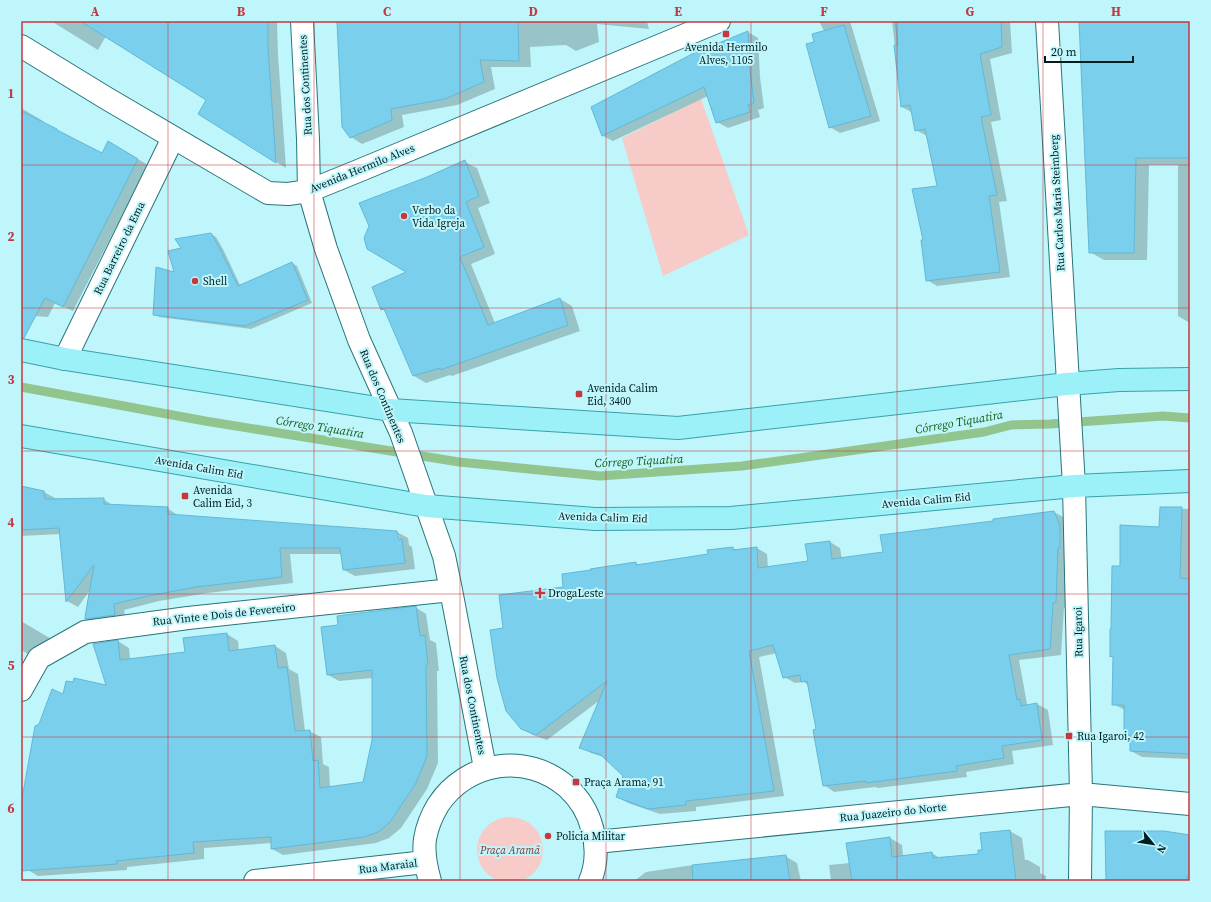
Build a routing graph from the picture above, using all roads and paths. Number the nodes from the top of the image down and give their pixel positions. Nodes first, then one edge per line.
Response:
1 (302, 21) edge
2 (719, 21) edge
3 (1047, 21) edge
4 (21, 46) edge
5 (173, 138) junction
6 (309, 191) junction
7 (21, 350) edge
8 (65, 359) junction
9 (1190, 379) edge
10 (1068, 393) junction
11 (390, 410) junction
12 (21, 436) edge
13 (1190, 481) edge
14 (1074, 486) junction
15 (426, 506) junction
16 (452, 590) junction
17 (21, 690) edge
18 (485, 768) junction
19 (1081, 794) junction
20 (1190, 804) edge
21 (596, 842) junction
22 (427, 871) edge
23 (256, 881) edge
24 (590, 881) edge
25 (1080, 881) edge

1 - 6 street, Rua dos Continentes
2 - 6 street, Avenida Hermilo Alves
3 - 10 street, Rua Carlos Maria Steimberg
4 - 5 street, Avenida Hermilo Alves
5 - 6 street, Avenida Hermilo Alves
5 - 8 street, Rua Barreiro da Ema
6 - 11 street, Rua dos Continentes
7 - 8 main road
8 - 11 main road
9 - 10 main road
10 - 11 main road
10 - 14 street, Rua Igaroi
11 - 15 street, Rua dos Continentes
12 - 15 main road, Avenida Calim Eid
13 - 14 main road, Avenida Calim Eid
14 - 15 main road, Avenida Calim Eid
14 - 19 street, Rua Igaroi
15 - 16 street, Rua dos Continentes
16 - 17 street, Rua Vinte e Dois de Fevereiro
16 - 18 street, Rua dos Continentes
18 - 21 street
18 - 22 street
19 - 20 street, Rua Juazeiro do Norte
19 - 21 street, Rua Juazeiro do Norte
19 - 25 street, Rua Igaroi
21 - 24 street
22 - 23 street, Rua Maraial

